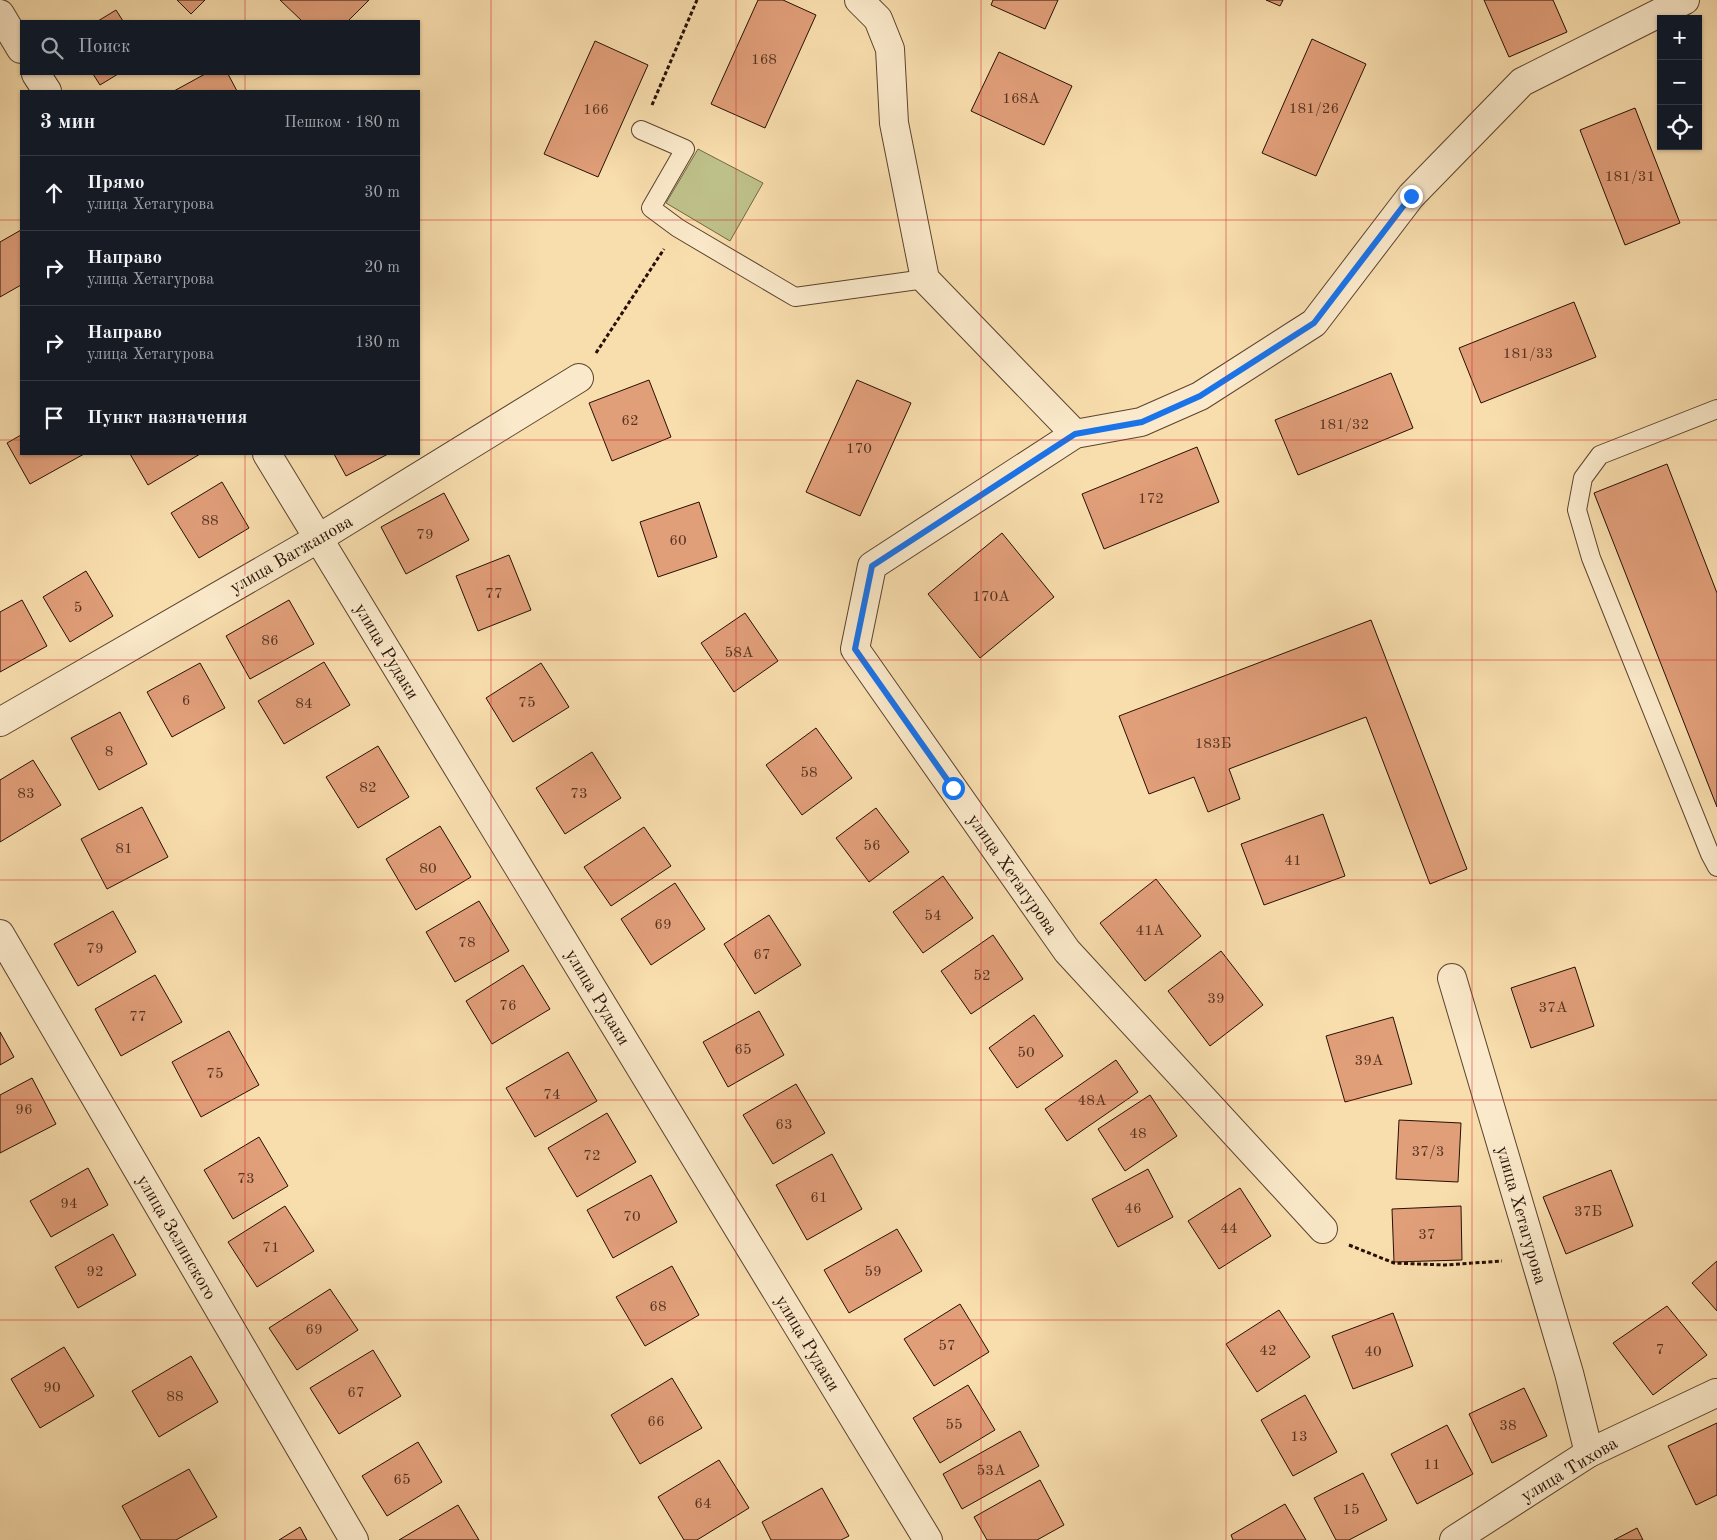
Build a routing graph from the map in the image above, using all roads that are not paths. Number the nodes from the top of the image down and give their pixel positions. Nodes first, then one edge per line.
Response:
1 (859, 0) edge
2 (1686, 0) edge
3 (0, 14) edge
4 (20, 47) edge
5 (37, 75) edge
6 (46, 90) edge
7 (641, 130) road end
8 (925, 279) junction
9 (579, 378) road end
10 (1717, 409) edge
11 (1075, 434) junction
12 (269, 455) edge
13 (319, 538) junction
14 (0, 722) edge
15 (1717, 866) edge
16 (0, 934) edge
17 (1452, 978) dead end
18 (1322, 1230) road end
19 (1716, 1393) edge
20 (1589, 1453) junction
21 (354, 1540) edge
22 (928, 1540) edge
23 (1454, 1540) edge

1 - 8 street
2 - 11 street, улица Хетагурова
3 - 4 street
5 - 6 street
7 - 8 lane
8 - 11 street
9 - 13 street, улица Вагжанова
10 - 15 lane
11 - 18 street, улица Хетагурова
12 - 13 street, улица Рудаки
13 - 14 street, улица Вагжанова
13 - 22 street, улица Рудаки
16 - 21 street, улица Зелинского
17 - 20 street, улица Хетагурова
19 - 20 street, улица Тихова
20 - 23 street, улица Тихова

